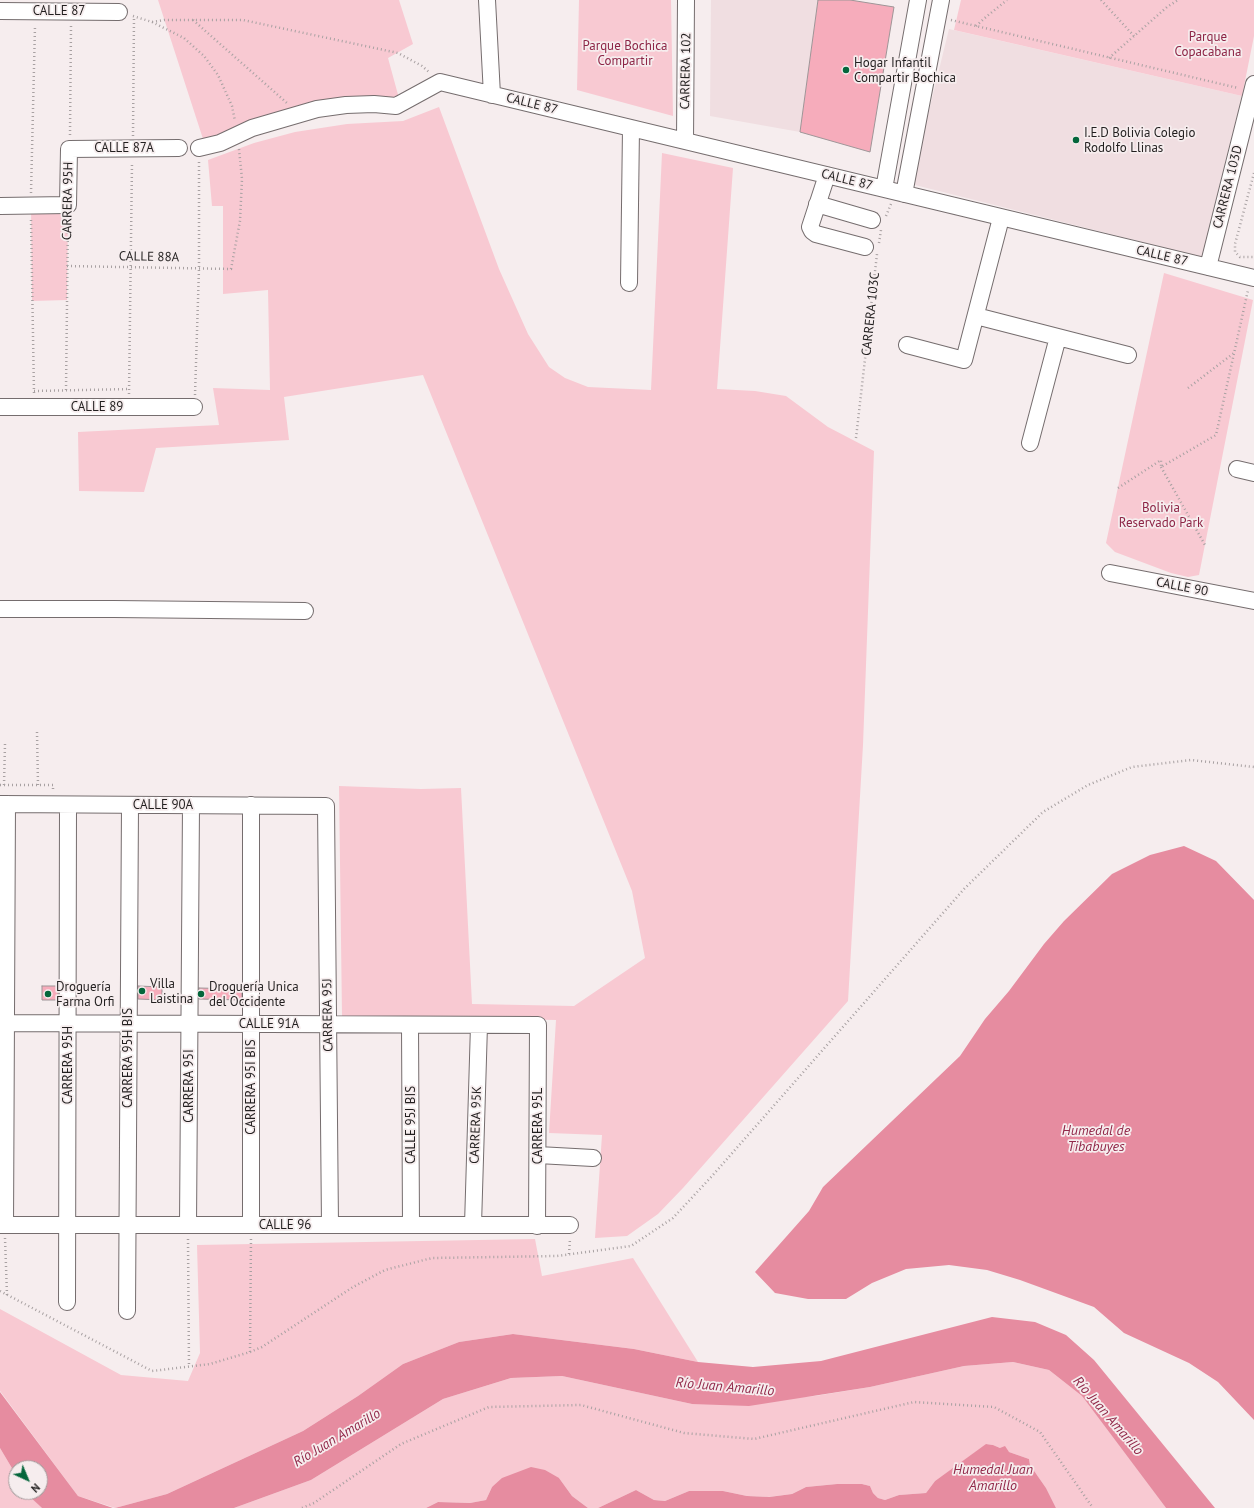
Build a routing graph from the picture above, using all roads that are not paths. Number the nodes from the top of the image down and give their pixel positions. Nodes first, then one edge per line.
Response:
1 (486, 0) edge
2 (686, 0) edge
3 (918, 0) edge
4 (941, 0) edge
5 (0, 11) edge
6 (126, 14) road end
7 (1253, 88) edge
8 (492, 95) junction
9 (631, 128) junction
10 (685, 141) junction
11 (179, 148) dead end
12 (199, 148) road end
13 (70, 149) joint
14 (827, 175) junction
15 (894, 192) junction
16 (817, 204) junction
17 (0, 206) edge
18 (1001, 218) junction
19 (879, 224) road end
20 (874, 248) road end
21 (1208, 267) junction
22 (1252, 278) edge
23 (629, 283) dead end
24 (976, 316) junction
25 (1058, 337) junction
26 (907, 345) dead end
27 (1128, 355) dead end
28 (0, 407) edge
29 (194, 407) road end
30 (1030, 443) dead end
31 (1237, 469) dead end
32 (1254, 473) edge
33 (1110, 574) dead end
34 (1254, 601) edge
35 (0, 609) edge
36 (305, 611) dead end
37 (4, 804) edge
38 (68, 805) junction
39 (130, 805) junction
40 (191, 805) junction
41 (251, 805) junction
42 (326, 806) joint
43 (3, 1023) edge
44 (68, 1023) junction
45 (128, 1024) junction
46 (190, 1024) junction
47 (251, 1024) junction
48 (328, 1024) junction
49 (410, 1025) junction
50 (479, 1025) junction
51 (538, 1025) joint
52 (538, 1155) junction
53 (593, 1158) dead end
54 (2, 1225) edge
55 (67, 1225) junction
56 (127, 1225) junction
57 (188, 1225) junction
58 (251, 1225) junction
59 (330, 1225) junction
60 (411, 1225) junction
61 (473, 1225) junction
62 (570, 1225) dead end
63 (537, 1226) junction
64 (67, 1302) dead end
65 (127, 1310) dead end

1 - 8 street
2 - 10 street, CARRERA 102
3 - 15 street
4 - 15 street
5 - 6 street, CALLE 87
7 - 21 street, CARRERA 103D
8 - 9 street, CALLE 87
8 - 12 street, CALLE 87
9 - 10 street, CALLE 87
9 - 23 street
10 - 14 street, CALLE 87
11 - 13 street, CALLE 87A
13 - 17 street, CARRERA 95H
14 - 15 street, CALLE 87
14 - 16 street
15 - 18 street, CALLE 87
16 - 19 street
16 - 20 street
18 - 21 street, CALLE 87
18 - 24 street
21 - 22 street, CALLE 87
24 - 25 street
24 - 26 street
25 - 27 street
25 - 30 street
28 - 29 street, CALLE 89
31 - 32 street
33 - 34 street, CALLE 90
35 - 36 street
37 - 38 street, CALLE 90A
37 - 43 street
38 - 39 street, CALLE 90A
38 - 44 street, CARRERA 95H
39 - 40 street, CALLE 90A
39 - 45 street, CARRERA 95H BIS
40 - 41 street, CALLE 90A
40 - 46 street, CARRERA 95I
41 - 42 street, CALLE 90A
41 - 47 street, CARRERA 95I BIS
42 - 48 street, CARRERA 95J
43 - 44 street, CALLE 91A
43 - 54 street
44 - 45 street, CALLE 91A
44 - 55 street, CARRERA 95H
45 - 46 street, CALLE 91A
45 - 56 street, CARRERA 95H BIS
46 - 47 street, CALLE 91A
46 - 57 street, CARRERA 95I
47 - 48 street, CALLE 91A
47 - 58 street, CARRERA 95I BIS
48 - 49 street, CALLE 91A
48 - 59 street, CARRERA 95J
49 - 50 street, CALLE 91A
49 - 60 street, CALLE 95J BIS
50 - 51 street, CALLE 91A
50 - 61 street, CARRERA 95K
51 - 52 street, CARRERA 95L
52 - 53 street
52 - 63 street, CARRERA 95L
54 - 55 street, CALLE 96
55 - 56 street, CALLE 96
55 - 64 street, CARRERA 95H
56 - 57 street, CALLE 96
56 - 65 street, CARRERA 95H BIS
57 - 58 street, CALLE 96
58 - 59 street, CALLE 96
59 - 60 street, CALLE 96
60 - 61 street, CALLE 96
61 - 63 street, CALLE 96
62 - 63 street, CALLE 96

